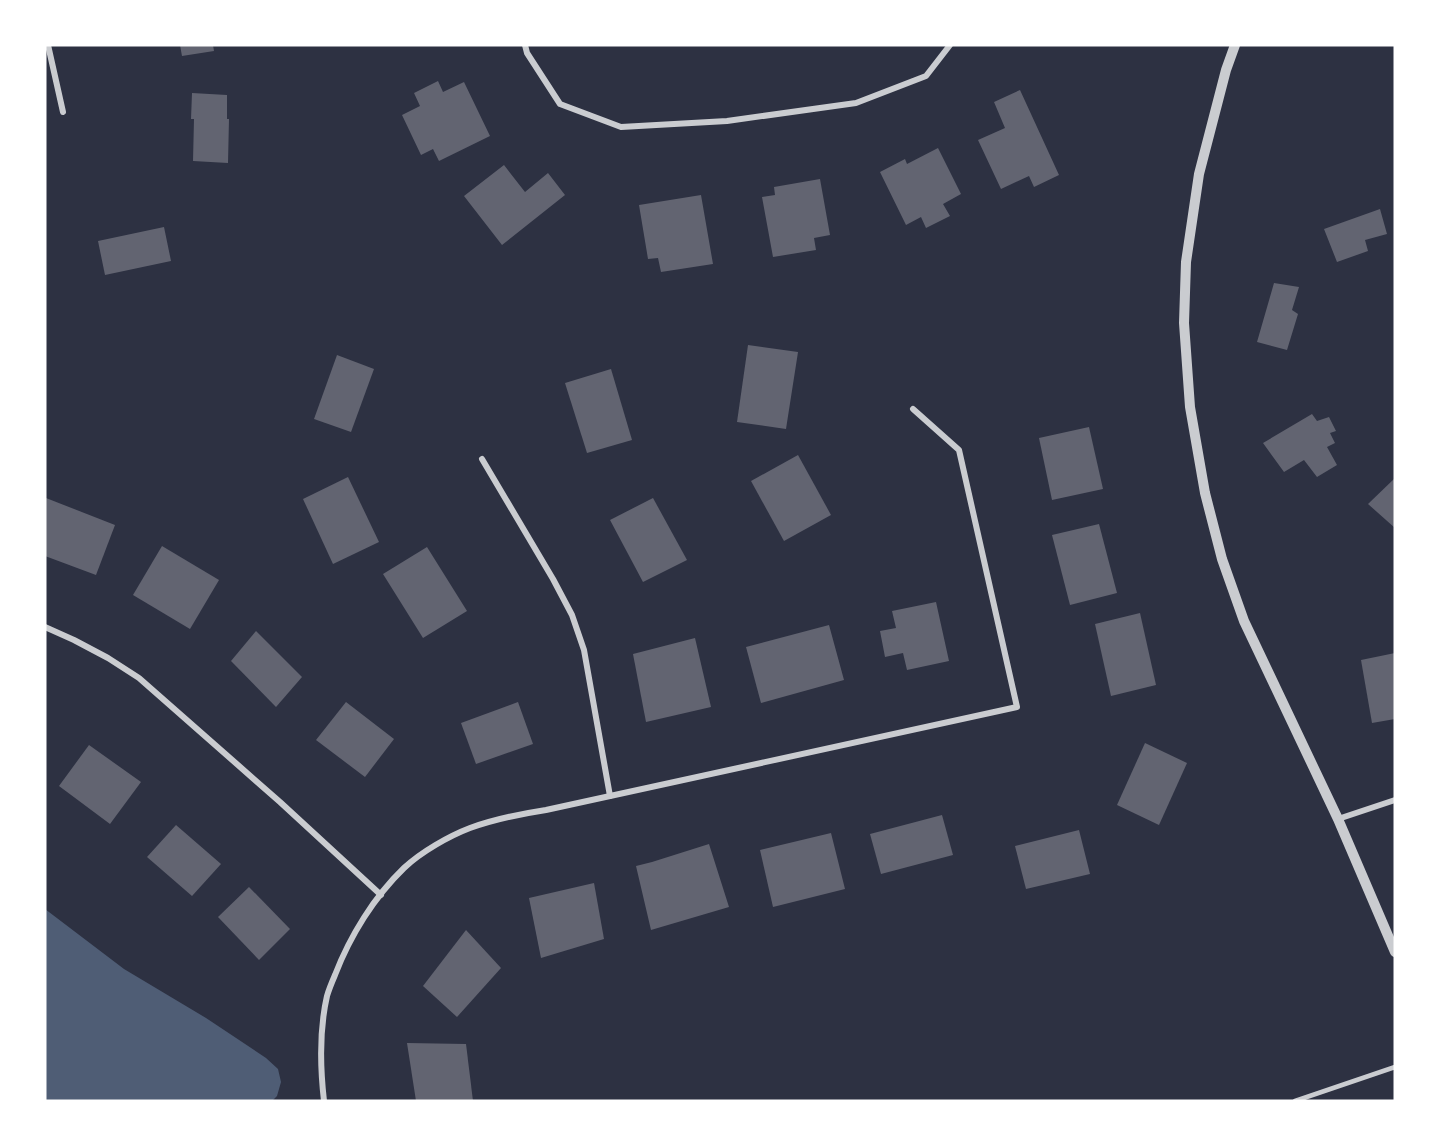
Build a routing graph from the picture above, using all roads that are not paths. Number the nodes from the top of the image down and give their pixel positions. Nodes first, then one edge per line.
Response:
1 (48, 45) edge
2 (525, 45) edge
3 (950, 45) edge
4 (1235, 45) edge
5 (63, 112) dead end
6 (913, 409) dead end
7 (482, 459) dead end
8 (45, 627) edge
9 (610, 796) junction
10 (1395, 800) edge
11 (1338, 819) junction
12 (381, 895) junction
13 (1395, 952) edge
14 (1395, 1067) edge
15 (324, 1101) edge
16 (1295, 1101) edge

1 - 5 street
2 - 3 street
4 - 11 street
6 - 9 street
7 - 9 street
8 - 12 street
9 - 12 street
10 - 11 street
11 - 13 street
12 - 15 street
14 - 16 lane

